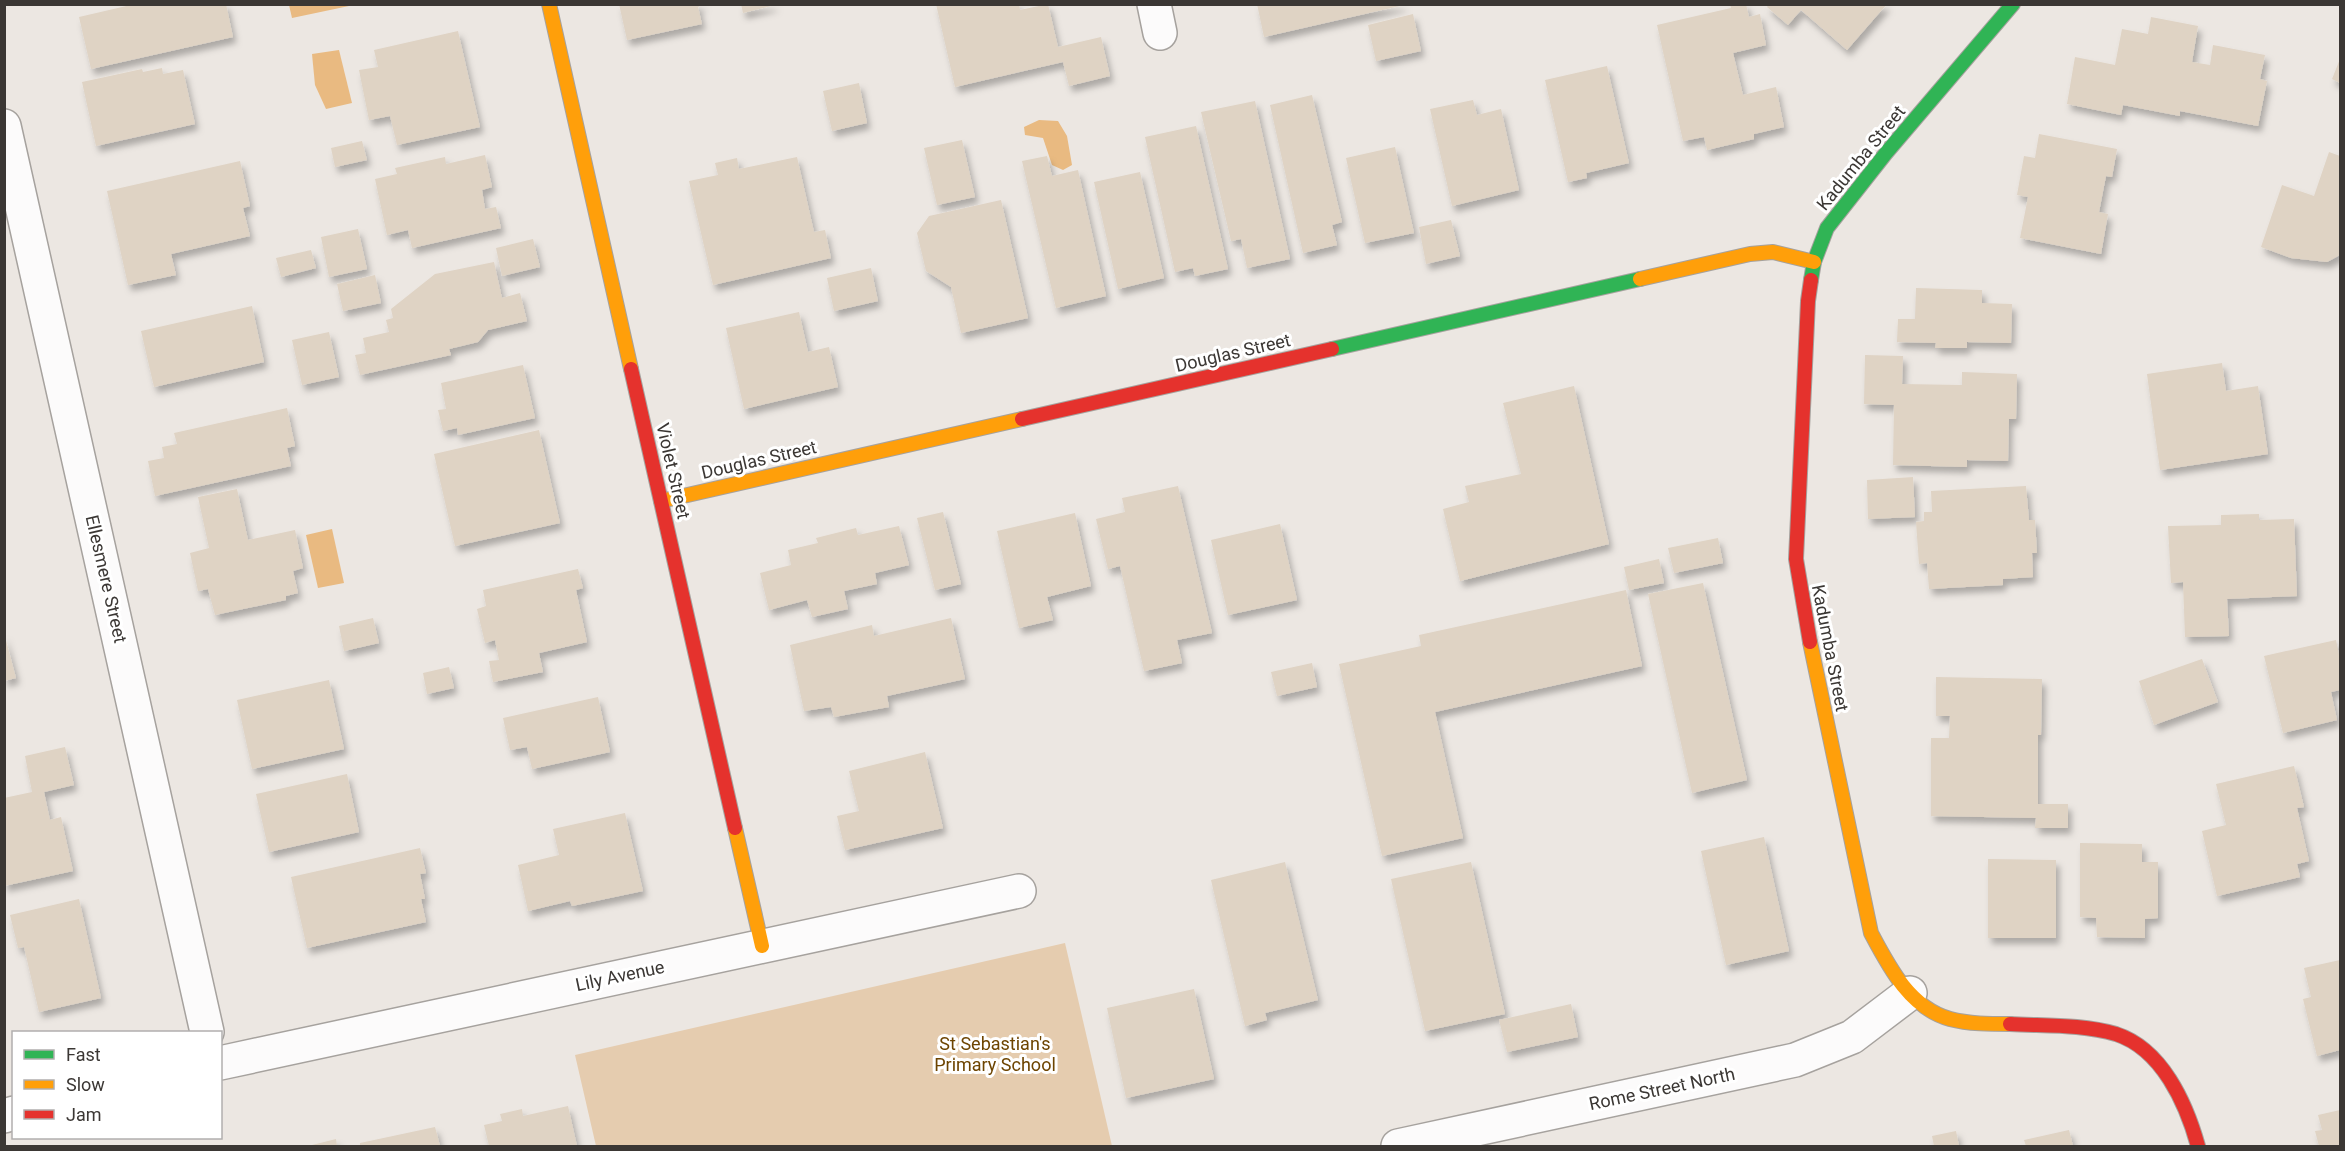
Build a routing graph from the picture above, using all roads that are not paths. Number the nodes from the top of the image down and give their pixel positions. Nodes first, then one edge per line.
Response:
1 (549, 4) edge
2 (2013, 4) edge
3 (4, 126) edge
4 (1814, 262) junction
5 (661, 501) junction
6 (1019, 891) dead end
7 (762, 946) junction
8 (1910, 993) junction
9 (207, 1031) edge
10 (222, 1063) edge
11 (1398, 1146) edge
12 (2198, 1146) edge

1 - 5 street, Violet Street
2 - 4 street, Kadumba Street
3 - 9 street, Ellesmere Street
4 - 5 street, Douglas Street
4 - 8 street, Kadumba Street
5 - 7 street, Violet Street
6 - 7 street, Lily Avenue
7 - 10 street, Lily Avenue
8 - 11 street, Rome Street North
8 - 12 street, Kadumba Street

